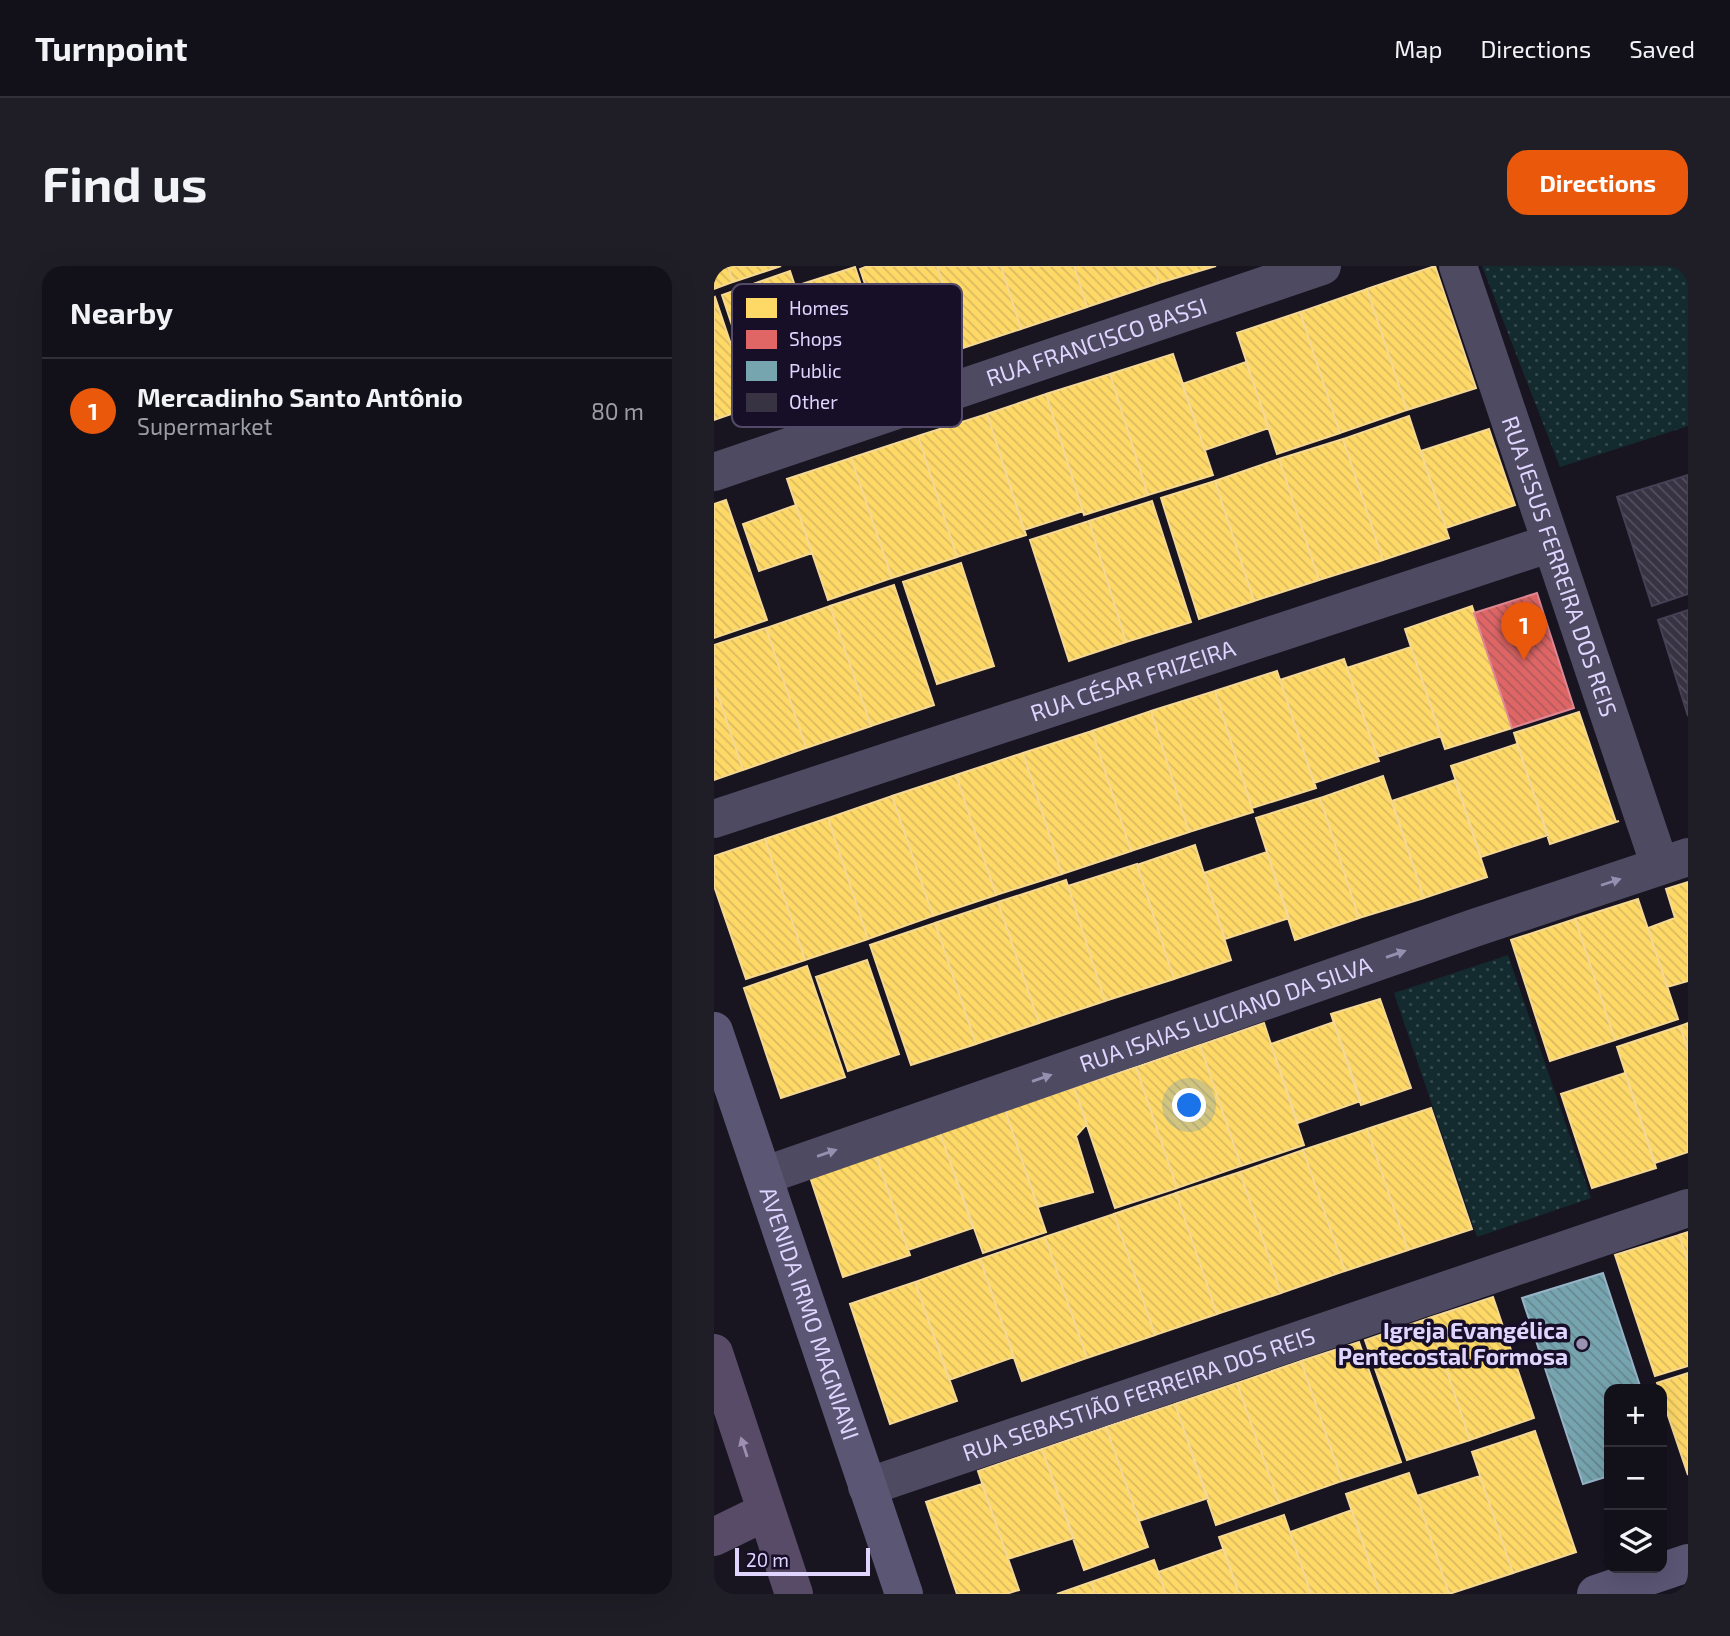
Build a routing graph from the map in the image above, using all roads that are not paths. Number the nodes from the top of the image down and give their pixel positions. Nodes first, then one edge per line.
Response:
1 (1322, 266) edge
2 (1458, 266) edge
3 (962, 388) edge
4 (847, 427) edge
5 (714, 472) edge
6 (1551, 543) junction
7 (714, 819) edge
8 (1674, 862) edge
9 (714, 1031) edge
10 (763, 1176) junction
11 (1688, 1208) edge
12 (714, 1353) edge
13 (867, 1487) junction
14 (765, 1512) junction
15 (714, 1537) edge
16 (1688, 1563) edge
17 (794, 1594) edge
18 (904, 1594) edge
19 (1596, 1594) edge

1 - 3 street, RUA FRANCISCO BASSI
2 - 6 street, RUA JESUS FERREIRA DOS REIS
4 - 5 street, RUA FRANCISCO BASSI
6 - 7 street, RUA CÉSAR FRIZEIRA
6 - 8 street, RUA JESUS FERREIRA DOS REIS
10 -> 8 street, RUA ISAIAS LUCIANO DA SILVA
9 - 10 street, AVENIDA IRMO MAGNIANI
10 - 13 street, AVENIDA IRMO MAGNIANI
11 - 13 street, RUA SEBASTIÃO FERREIRA DOS REIS
14 -> 12 main road
13 - 18 street, AVENIDA IRMO MAGNIANI
14 - 15 main road
14 - 17 main road
16 - 19 street

